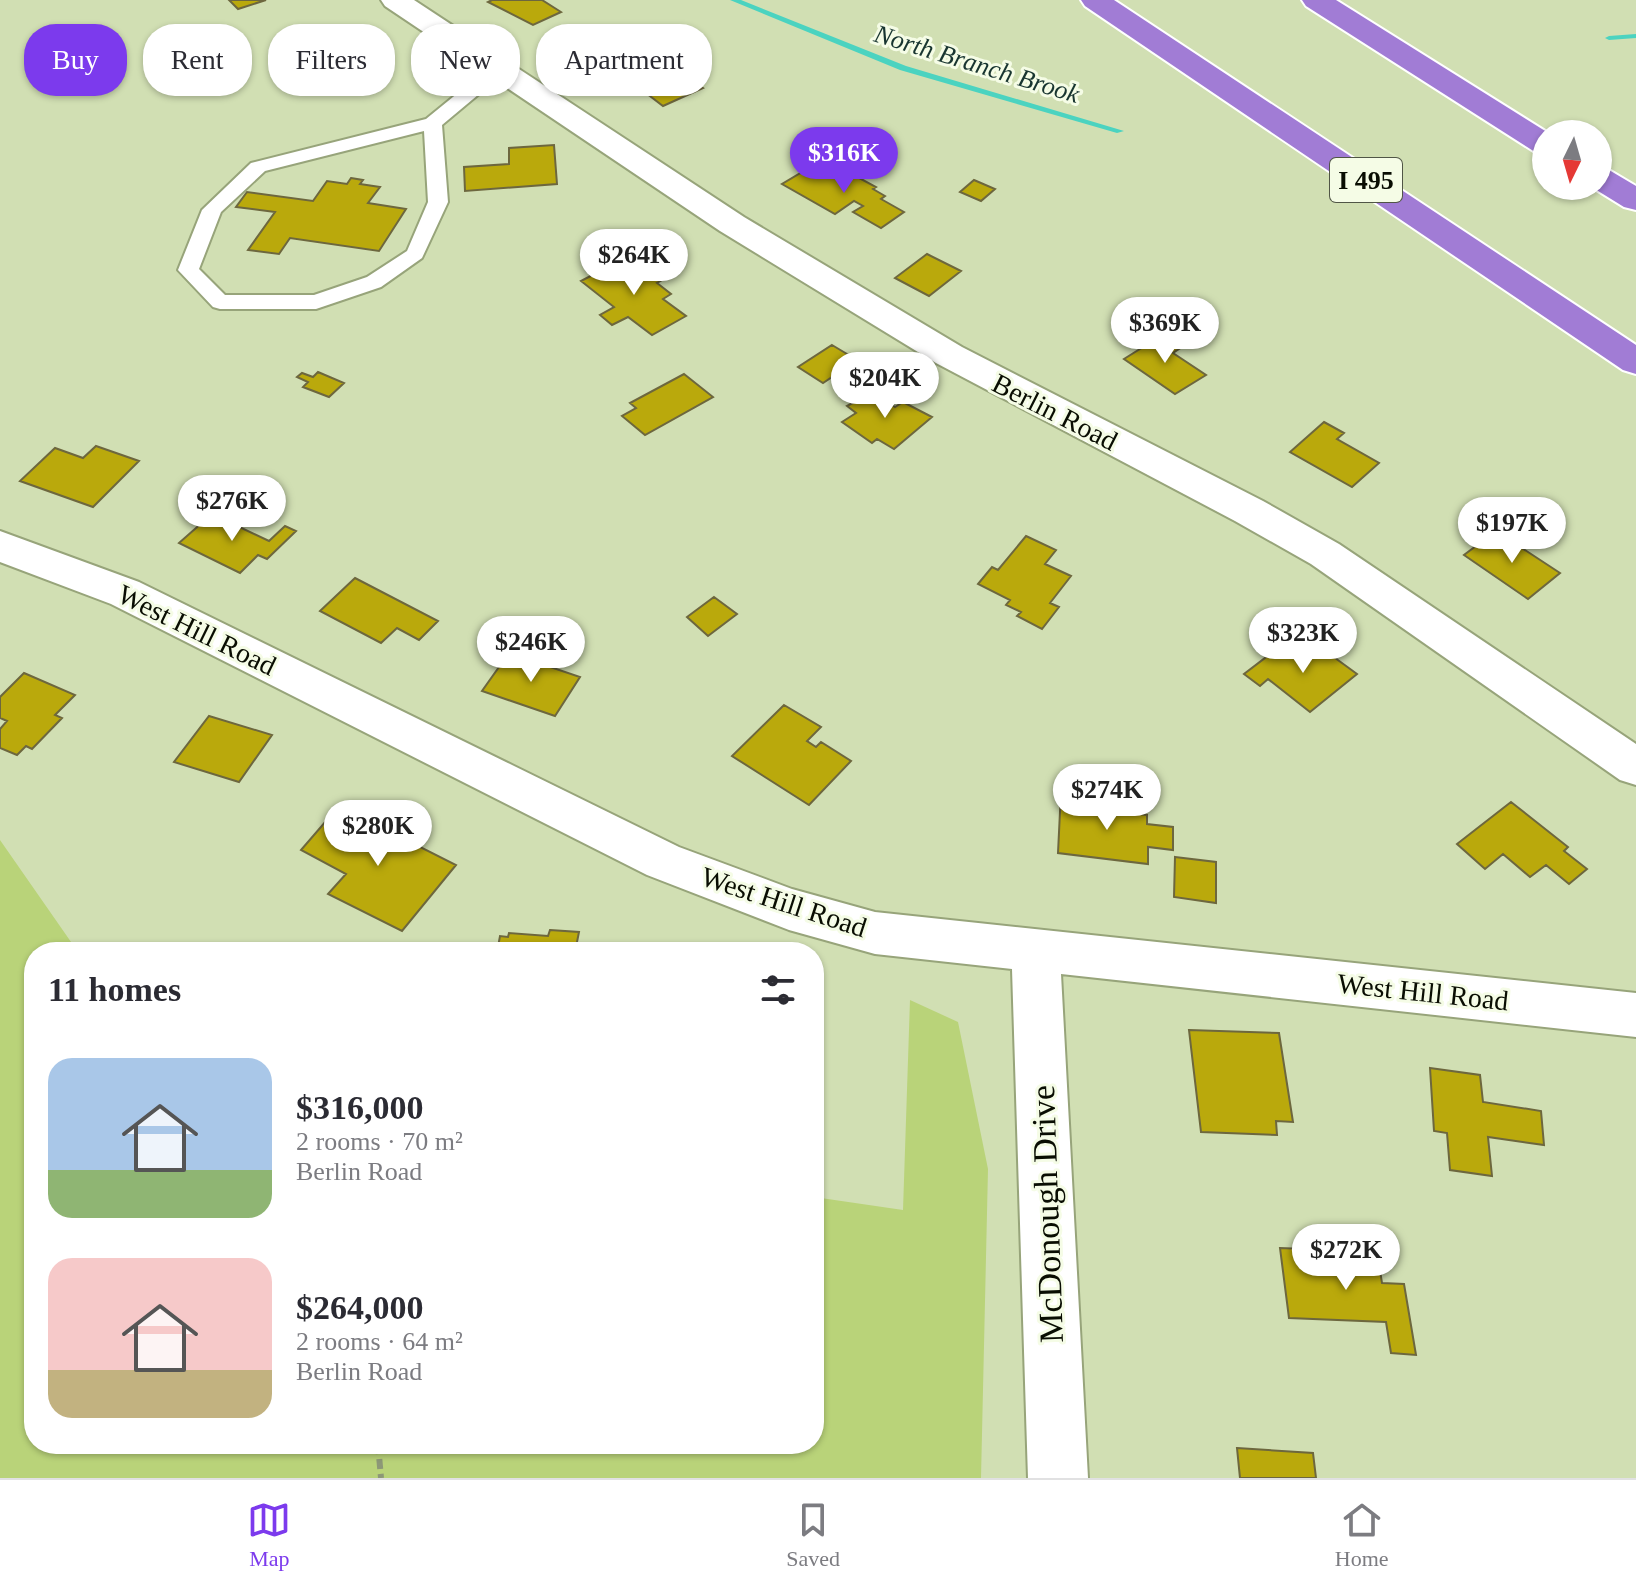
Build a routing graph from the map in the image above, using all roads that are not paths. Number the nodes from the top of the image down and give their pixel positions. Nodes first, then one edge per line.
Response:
1 (395, 0) edge
2 (1095, 0) edge
3 (1316, 0) edge
4 (430, 24) edge
5 (520, 85) edge
6 (466, 96) edge
7 (433, 123) junction
8 (1532, 136) edge
9 (1612, 185) edge
10 (1636, 200) edge
11 (1636, 362) edge
12 (0, 546) edge
13 (1636, 767) edge
14 (1036, 950) junction
15 (1636, 1015) edge
16 (1058, 1478) edge

1 - 4 street, Berlin Road
2 - 11 highway, I 495
3 - 8 highway
5 - 13 street, Berlin Road
6 - 7 lane
7 - 7 lane
9 - 10 highway
12 - 14 street, West Hill Road
14 - 15 street, West Hill Road
14 - 16 street, McDonough Drive

